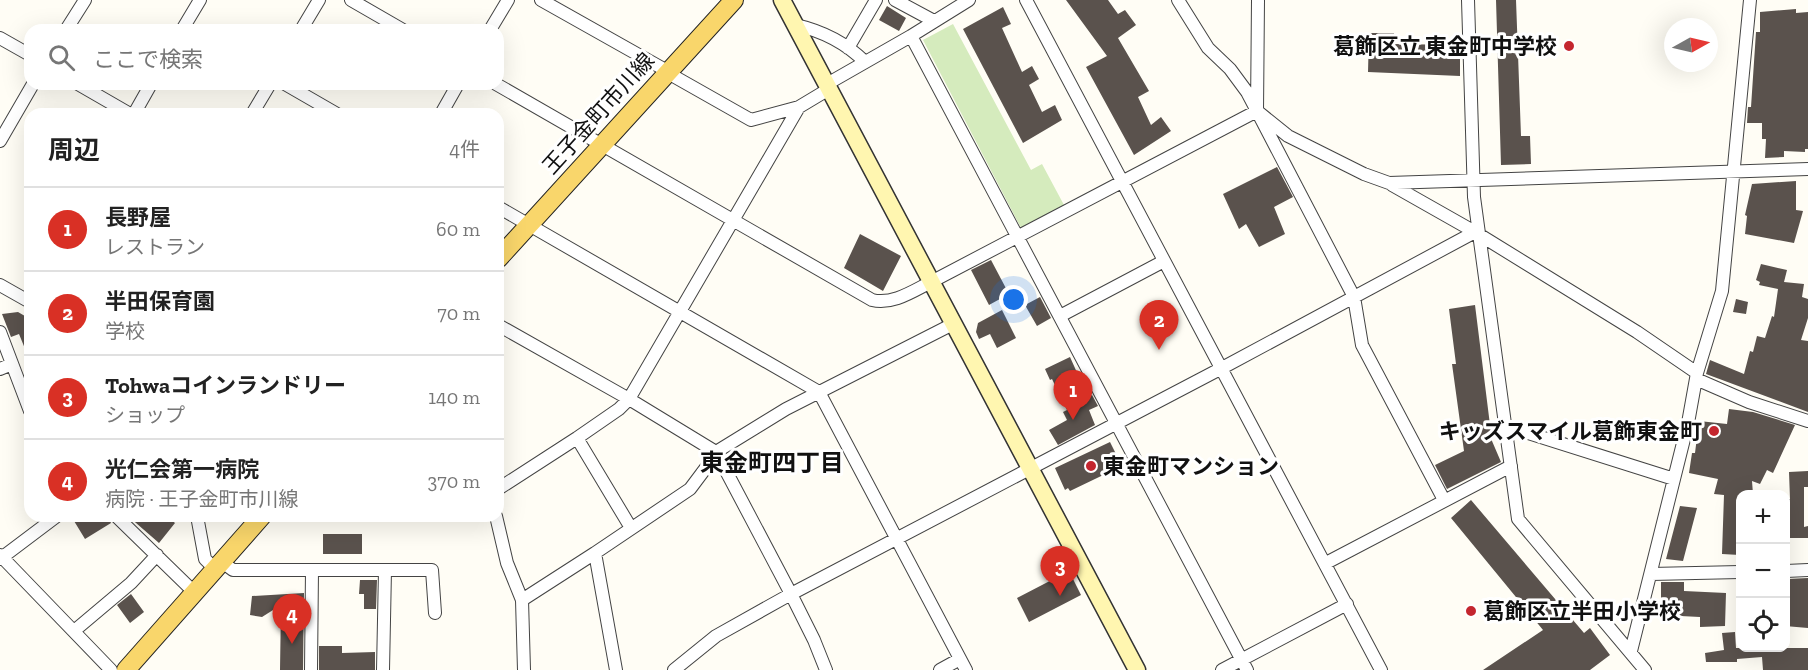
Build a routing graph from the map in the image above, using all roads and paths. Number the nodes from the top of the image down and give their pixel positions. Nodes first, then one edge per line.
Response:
1 (85, 0) edge
2 (200, 0) edge
3 (319, 0) edge
4 (351, 0) edge
5 (508, 0) edge
6 (541, 0) edge
7 (734, 0) edge
8 (783, 0) edge
9 (876, 0) edge
10 (895, 0) edge
11 (969, 0) edge
12 (1026, 0) edge
13 (1178, 0) edge
14 (1258, 0) edge
15 (1468, 0) edge
16 (1750, 0) edge
17 (933, 21) junction
18 (70, 24) edge
19 (186, 24) edge
20 (305, 24) edge
21 (392, 24) edge
22 (494, 24) edge
23 (796, 25) junction
24 (911, 36) junction
25 (0, 38) edge
26 (848, 48) junction
27 (24, 52) edge
28 (865, 62) junction
29 (668, 73) junction
30 (828, 87) junction
31 (504, 88) edge
32 (30, 90) edge
33 (89, 90) edge
34 (147, 90) edge
35 (266, 90) edge
36 (295, 90) edge
37 (455, 90) edge
38 (799, 107) junction
39 (121, 108) edge
40 (136, 108) edge
41 (256, 108) edge
42 (326, 108) edge
43 (444, 108) edge
44 (1257, 111) junction
45 (0, 141) edge
46 (603, 144) junction
47 (1808, 169) edge
48 (1732, 171) junction
49 (1123, 182) junction
50 (1472, 182) junction
51 (1389, 183) junction
52 (504, 210) edge
53 (733, 221) junction
54 (529, 225) junction
55 (1477, 233) junction
56 (1018, 237) junction
57 (504, 252) edge
58 (1164, 261) junction
59 (932, 282) junction
60 (0, 285) edge
61 (24, 297) edge
62 (1354, 297) junction
63 (680, 312) junction
64 (1060, 316) junction
65 (953, 324) junction
66 (504, 328) edge
67 (0, 332) edge
68 (6, 367) edge
69 (1222, 368) junction
70 (1697, 376) junction
71 (819, 392) junction
72 (629, 399) junction
73 (24, 400) edge
74 (1808, 421) edge
75 (1117, 423) junction
76 (1506, 426) junction
77 (577, 438) junction
78 (716, 453) junction
79 (1511, 466) junction
80 (1030, 468) junction
81 (1674, 479) junction
82 (504, 485) edge
83 (1444, 500) junction
84 (49, 522) edge
85 (122, 522) edge
86 (198, 522) edge
87 (257, 522) edge
88 (497, 522) edge
89 (631, 528) junction
90 (897, 538) junction
91 (595, 553) junction
92 (158, 555) junction
93 (1, 557) edge
94 (1326, 563) junction
95 (219, 566) junction
96 (312, 570) junction
97 (385, 570) junction
98 (1808, 570) edge
99 (1790, 571) edge
100 (1736, 572) edge
101 (1651, 573) junction
102 (195, 593) junction
103 (791, 594) junction
104 (522, 600) junction
105 (1347, 604) junction
106 (435, 613) dead end
107 (74, 631) junction
108 (1630, 651) junction
109 (963, 665) edge
110 (1244, 665) edge
111 (1637, 667) edge
112 (109, 668) edge
113 (126, 670) edge
114 (311, 670) edge
115 (383, 670) edge
116 (524, 670) edge
117 (616, 670) edge
118 (674, 670) edge
119 (826, 670) edge
120 (940, 670) edge
121 (1137, 670) edge
122 (1222, 670) edge
123 (1381, 670) edge

1 - 18 street
2 - 19 street
3 - 20 street
4 - 21 street
5 - 22 street
6 - 29 street
7 - 29 main road, 王子金町市川線
8 - 23 street
9 - 26 street
10 - 17 street
11 - 17 street
12 - 49 street
13 - 44 street
14 - 44 street
15 - 50 street
16 - 48 street
17 - 24 street
23 - 26 street
23 - 30 street
24 - 28 street
24 - 56 street
25 - 27 street
26 - 28 street
28 - 30 street
29 - 38 street
29 - 46 main road, 王子金町市川線
30 - 38 street
30 - 59 street
31 - 46 street
32 - 45 street
33 - 39 street
34 - 40 street
35 - 41 street
36 - 42 street
37 - 43 street
38 - 53 street
44 - 49 street
44 - 51 street
44 - 62 street
46 - 53 street
46 - 54 main road, 王子金町市川線
47 - 48 street
48 - 50 street
48 - 70 street
49 - 56 street
49 - 58 street
50 - 51 street
50 - 55 street
51 - 55 street
52 - 54 street
53 - 59 street
53 - 63 street
54 - 57 main road, 王子金町市川線
54 - 63 street
55 - 62 street
55 - 70 street
55 - 76 street
56 - 59 street
56 - 64 street
58 - 64 street
58 - 69 street
59 - 65 street
60 - 61 street
62 - 69 street
62 - 83 street
63 - 71 street
63 - 72 street
64 - 75 street
65 - 71 street
65 - 80 street
66 - 72 street
67 - 68 street
68 - 73 street
69 - 75 street
69 - 94 street
70 - 74 street
70 - 81 street
71 - 78 street
71 - 90 street
72 - 77 street
72 - 78 street
75 - 80 street
75 - 110 street
76 - 79 street
76 - 81 street
77 - 82 street
77 - 89 street
78 - 89 street
78 - 103 street
79 - 83 street
79 - 108 street
80 - 90 street
80 - 121 street
81 - 101 street
83 - 94 street
84 - 93 street
85 - 92 street
86 - 95 street
87 - 95 main road
88 - 104 street
89 - 91 street
90 - 103 street
90 - 109 street
91 - 104 street
91 - 117 street
92 - 102 street
92 - 107 street
93 - 107 street
94 - 105 street
95 - 96 street
95 - 102 main road
96 - 97 street
96 - 114 street
97 - 106 street
97 - 115 street
98 - 99 street
100 - 101 street
101 - 108 street
102 - 113 main road
103 - 118 street
103 - 119 street
104 - 116 street
105 - 110 street
105 - 123 street
107 - 112 street
108 - 111 street
109 - 120 street
110 - 122 street

